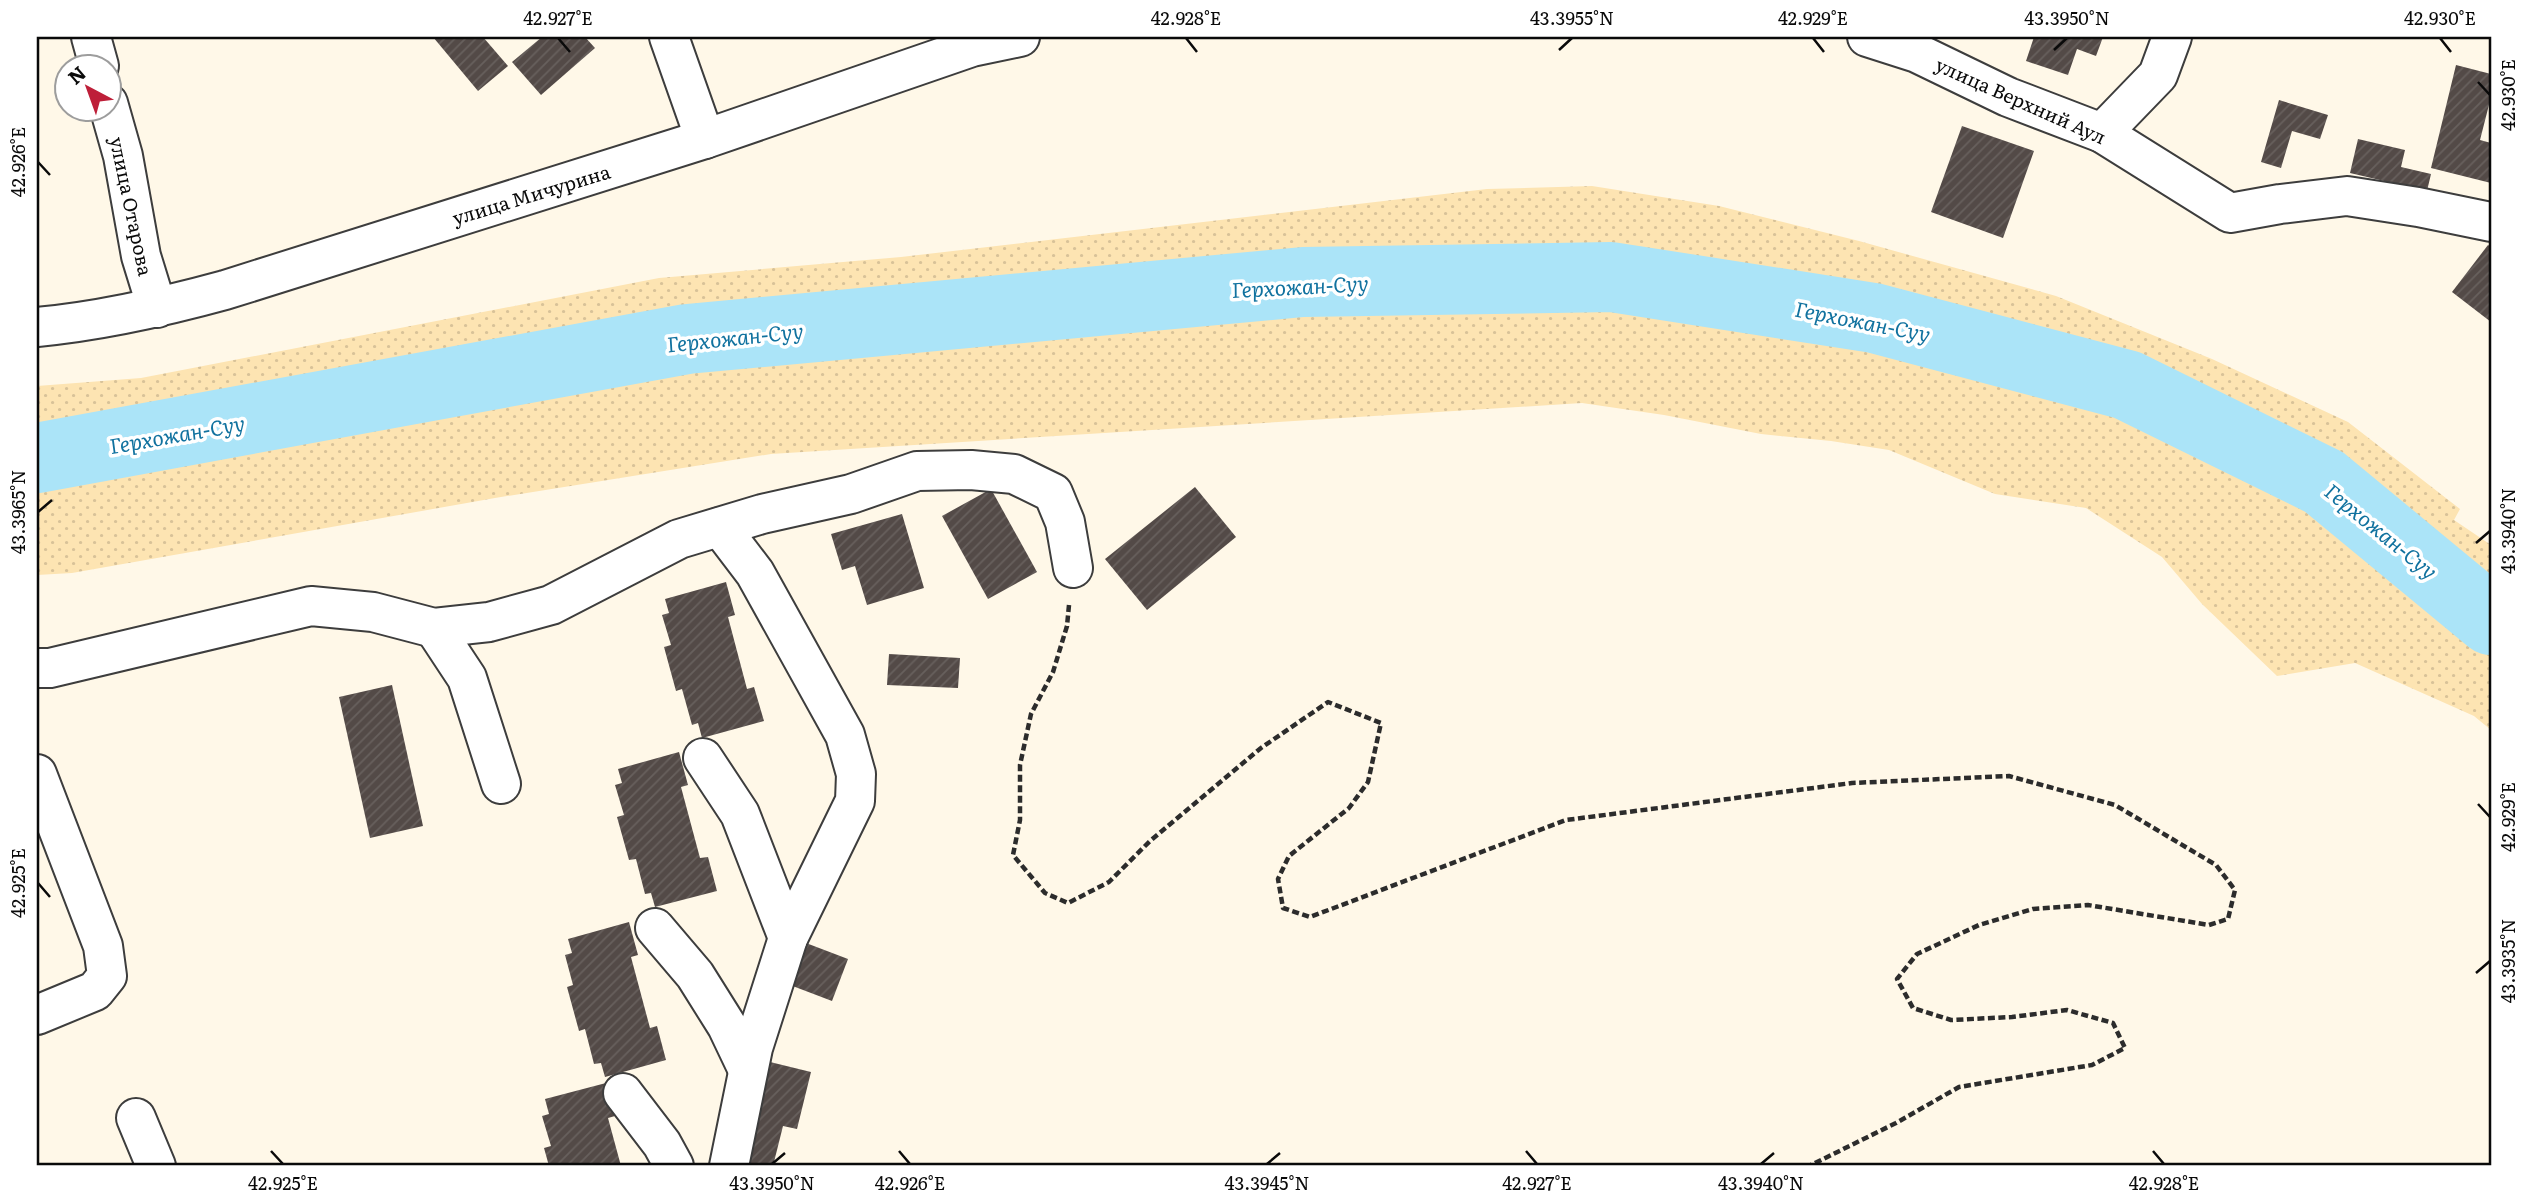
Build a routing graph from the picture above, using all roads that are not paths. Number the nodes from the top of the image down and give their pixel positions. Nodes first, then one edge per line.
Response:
1 (669, 37) edge
2 (1020, 37) edge
3 (1867, 37) edge
4 (2172, 37) edge
5 (113, 122) edge
6 (2102, 133) junction
7 (705, 139) junction
8 (2491, 222) edge
9 (157, 308) junction
10 (37, 327) edge
11 (720, 527) junction
12 (1073, 568) road end
13 (434, 628) junction
14 (37, 668) edge
15 (703, 758) dead end
16 (37, 774) edge
17 (500, 784) dead end
18 (655, 928) dead end
19 (788, 938) junction
20 (37, 1015) edge
21 (748, 1070) junction
22 (623, 1093) dead end
23 (136, 1118) dead end
24 (156, 1166) edge
25 (674, 1166) edge
26 (729, 1166) edge

1 - 7 street
2 - 7 street, улица Мичурина
3 - 6 street, улица Верхний Аул
4 - 6 street
5 - 9 street, улица Отарова
6 - 8 street, улица Верхний Аул
7 - 9 street, улица Мичурина
9 - 10 street, улица Мичурина
11 - 12 street
11 - 13 street
11 - 19 street
13 - 14 street
13 - 17 street
15 - 19 street
16 - 20 street
18 - 21 street
19 - 21 street
21 - 26 street
22 - 25 street
23 - 24 street

